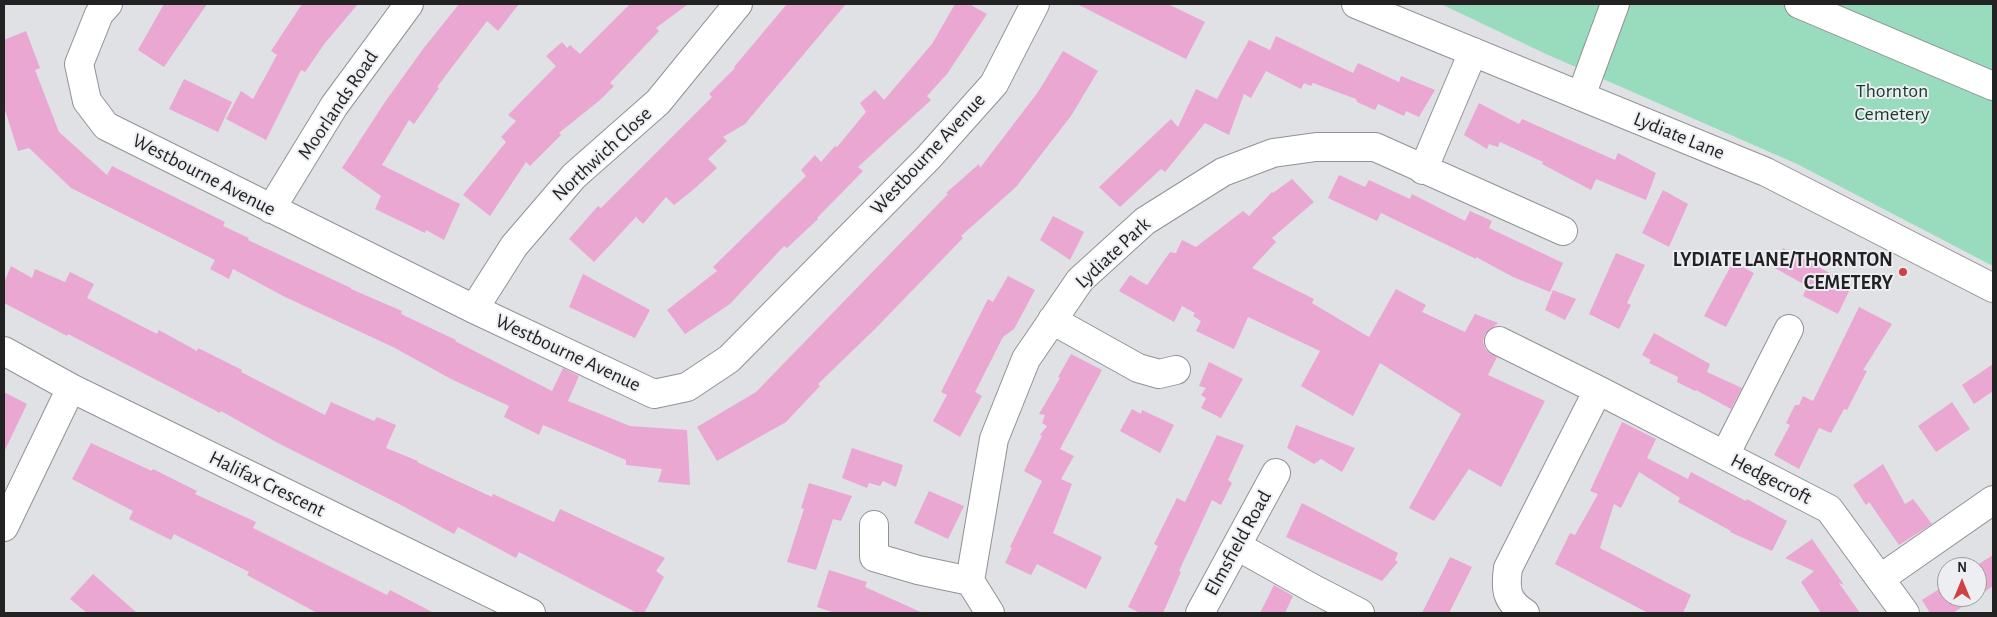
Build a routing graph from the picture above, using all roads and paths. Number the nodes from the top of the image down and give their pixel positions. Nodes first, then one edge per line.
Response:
1 (108, 4) edge
2 (409, 4) edge
3 (738, 4) edge
4 (1035, 4) edge
5 (1356, 4) edge
6 (1616, 4) edge
7 (1799, 4) edge
8 (1473, 52) junction
9 (1993, 86) edge
10 (1581, 96) junction
11 (1423, 170) junction
12 (271, 209) junction
13 (1563, 231) dead end
14 (1993, 288) edge
15 (474, 310) junction
16 (1052, 320) junction
17 (1789, 329) dead end
18 (1499, 341) dead end
19 (4, 351) edge
20 (1176, 370) dead end
21 (71, 388) junction
22 (1598, 390) junction
23 (1725, 455) junction
24 (1276, 473) dead end
25 (1993, 500) edge
26 (874, 525) dead end
27 (4, 527) edge
28 (1237, 546) junction
29 (1881, 578) junction
30 (970, 581) junction
31 (1518, 608) edge
32 (531, 613) edge
33 (990, 613) edge
34 (1200, 613) edge
35 (1360, 613) edge
36 (1905, 613) edge

1 - 12 street, Westbourne Avenue
2 - 12 street, Moorlands Road
3 - 15 street, Northwich Close
4 - 15 street, Westbourne Avenue
5 - 8 street, Lydiate Lane
6 - 10 street
7 - 9 street
8 - 10 street, Lydiate Lane
8 - 11 street
10 - 14 street, Lydiate Lane
11 - 13 street, Lydiate Park
11 - 16 street, Lydiate Park
12 - 15 street, Westbourne Avenue
16 - 20 street
16 - 30 street, Lydiate Park
17 - 23 street
18 - 22 street, Hedgecroft
19 - 21 street, Halifax Crescent
21 - 27 street
21 - 32 street, Halifax Crescent
22 - 23 street, Hedgecroft
22 - 31 street
23 - 29 street, Hedgecroft
24 - 28 street, Elmsfield Road
25 - 29 street
26 - 30 street
28 - 34 street, Elmsfield Road
28 - 35 street
29 - 36 street, Hedgecroft
30 - 33 street

